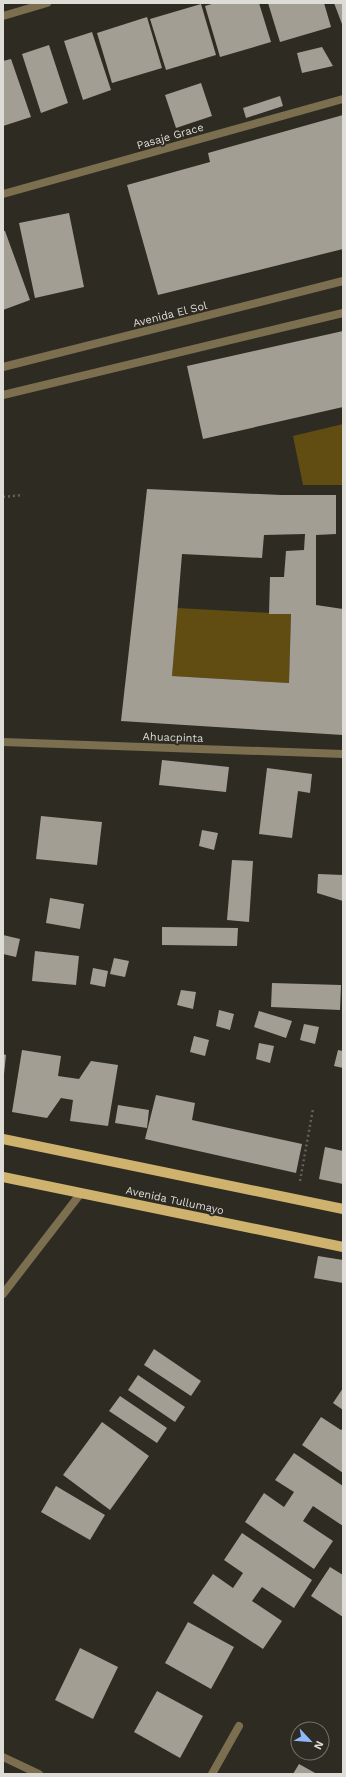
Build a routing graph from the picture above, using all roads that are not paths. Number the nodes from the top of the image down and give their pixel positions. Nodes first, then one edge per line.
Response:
1 (47, 3) edge
2 (3, 16) edge
3 (343, 99) edge
4 (3, 194) edge
5 (343, 281) edge
6 (343, 313) edge
7 (3, 368) edge
8 (3, 395) edge
9 (3, 742) edge
10 (343, 754) edge
11 (3, 1139) edge
12 (3, 1177) edge
13 (81, 1193) junction
14 (343, 1209) edge
15 (343, 1247) edge
16 (3, 1294) edge
17 (239, 1726) dead end
18 (3, 1757) edge
19 (38, 1774) edge
20 (212, 1774) edge

1 - 2 street
3 - 4 street, Pasaje Grace
5 - 7 street, Avenida El Sol
6 - 8 street
9 - 10 street, Ahuacpinta
11 - 14 main road
12 - 13 main road, Avenida Tullumayo
13 - 15 main road, Avenida Tullumayo
13 - 16 street
17 - 20 street
18 - 19 street

